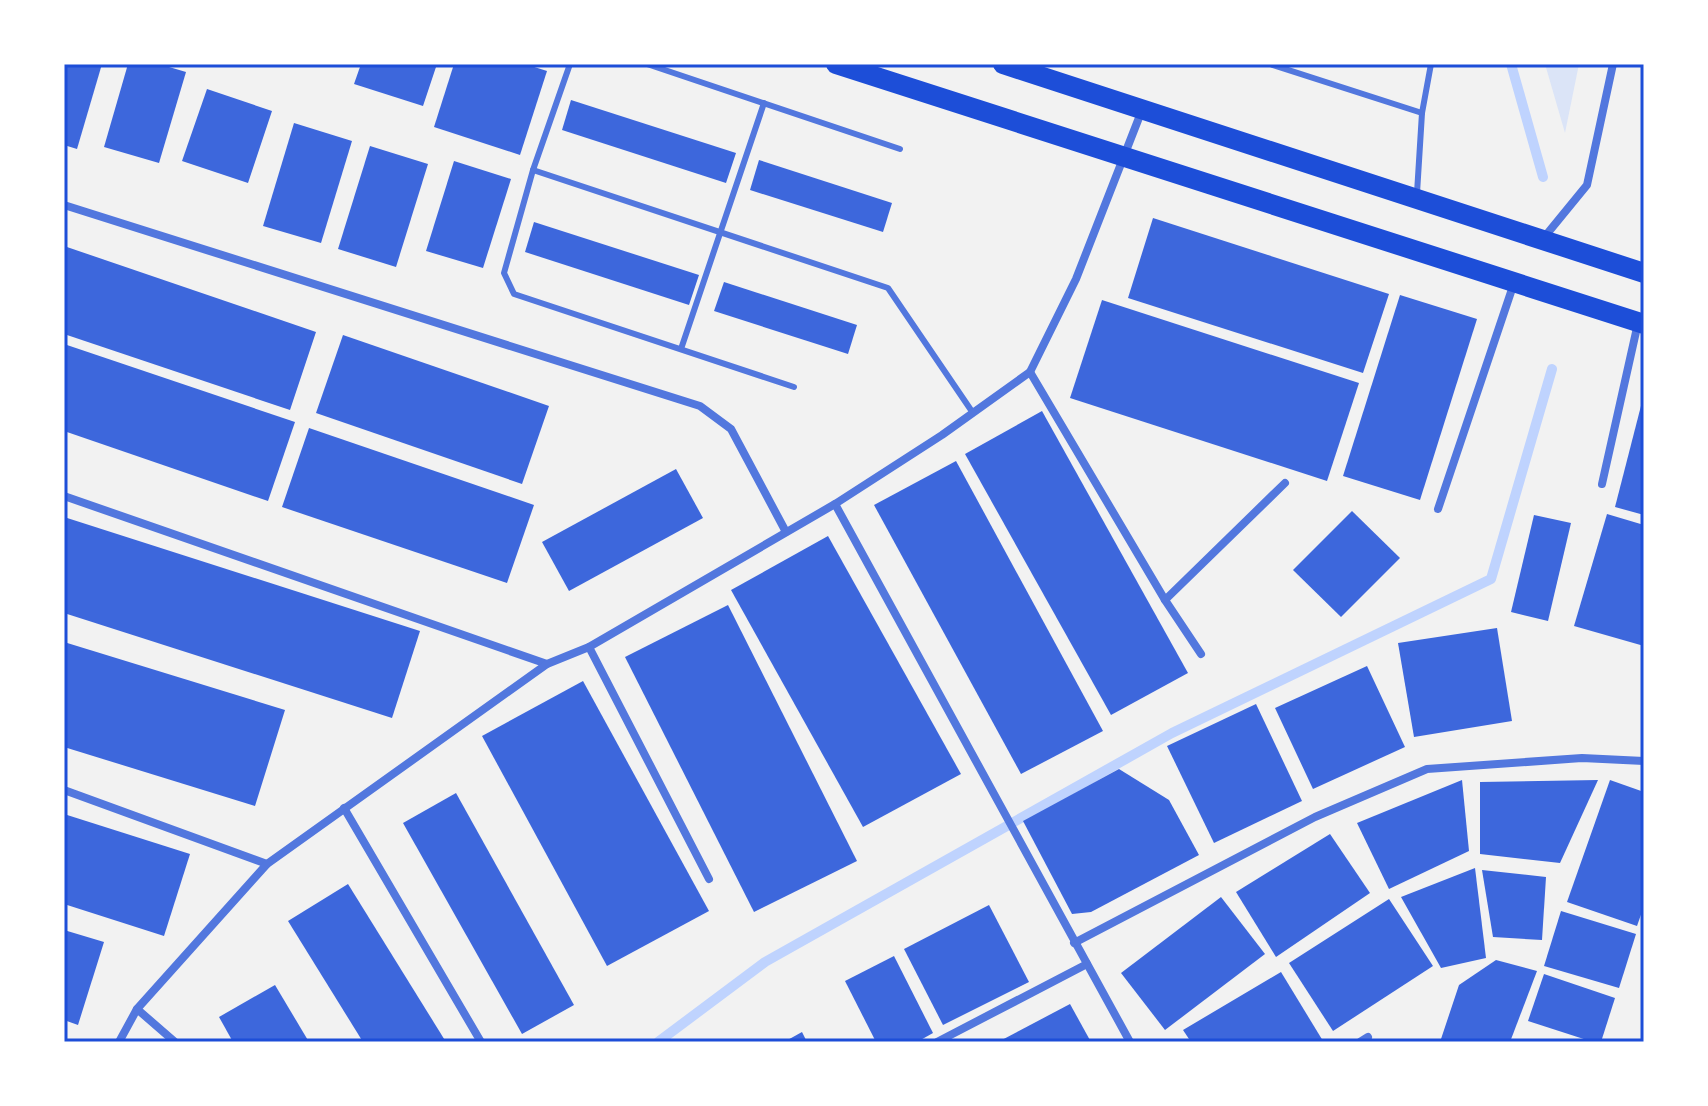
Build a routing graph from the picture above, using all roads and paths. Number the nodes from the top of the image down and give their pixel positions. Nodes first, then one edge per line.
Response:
1 (570, 64) edge
2 (647, 64) edge
3 (836, 64) edge
4 (1003, 64) edge
5 (1270, 64) edge
6 (1431, 64) edge
7 (1613, 64) edge
8 (1032, 69) edge
9 (764, 103) junction
10 (1142, 110) junction
11 (1422, 113) junction
12 (900, 149) dead end
13 (1125, 157) junction
14 (533, 170) junction
15 (1417, 201) junction
16 (64, 205) edge
17 (721, 232) junction
18 (1541, 241) junction
19 (1644, 273) edge
20 (1514, 282) junction
21 (1641, 323) edge
22 (681, 349) junction
23 (1030, 372) junction
24 (794, 387) dead end
25 (973, 413) junction
26 (1285, 483) dead end
27 (1602, 484) dead end
28 (64, 496) edge
29 (835, 504) junction
30 (1438, 509) dead end
31 (786, 532) junction
32 (1165, 600) junction
33 (589, 647) junction
34 (1201, 654) dead end
35 (547, 664) junction
36 (1644, 761) edge
37 (64, 790) edge
38 (344, 808) junction
39 (267, 864) junction
40 (709, 879) dead end
41 (1074, 943) junction
42 (1087, 964) junction
43 (137, 1009) junction
44 (119, 1042) edge
45 (175, 1042) edge
46 (481, 1042) edge
47 (937, 1042) edge
48 (1130, 1042) edge

1 - 14 lane
2 - 9 lane
3 - 13 main road
4 - 8 main road
5 - 11 lane
6 - 11 lane
7 - 18 street
8 - 10 main road
9 - 12 lane
9 - 17 lane
10 - 13 street
10 - 15 main road
11 - 15 lane
13 - 20 main road
13 - 23 street
14 - 17 lane
14 - 22 lane
15 - 18 main road
16 - 31 street
17 - 22 lane
17 - 25 lane
18 - 19 main road
20 - 21 main road
20 - 30 street
21 - 27 street
22 - 24 lane
23 - 25 street
23 - 32 street
25 - 29 street
26 - 32 street
28 - 35 street
29 - 31 street
29 - 41 street
31 - 33 street
32 - 34 street
33 - 35 street
33 - 40 street
35 - 38 street
36 - 41 street
37 - 39 street
38 - 39 street
38 - 46 street
39 - 43 street
41 - 42 street
42 - 47 street
42 - 48 street
43 - 44 street
43 - 45 street

